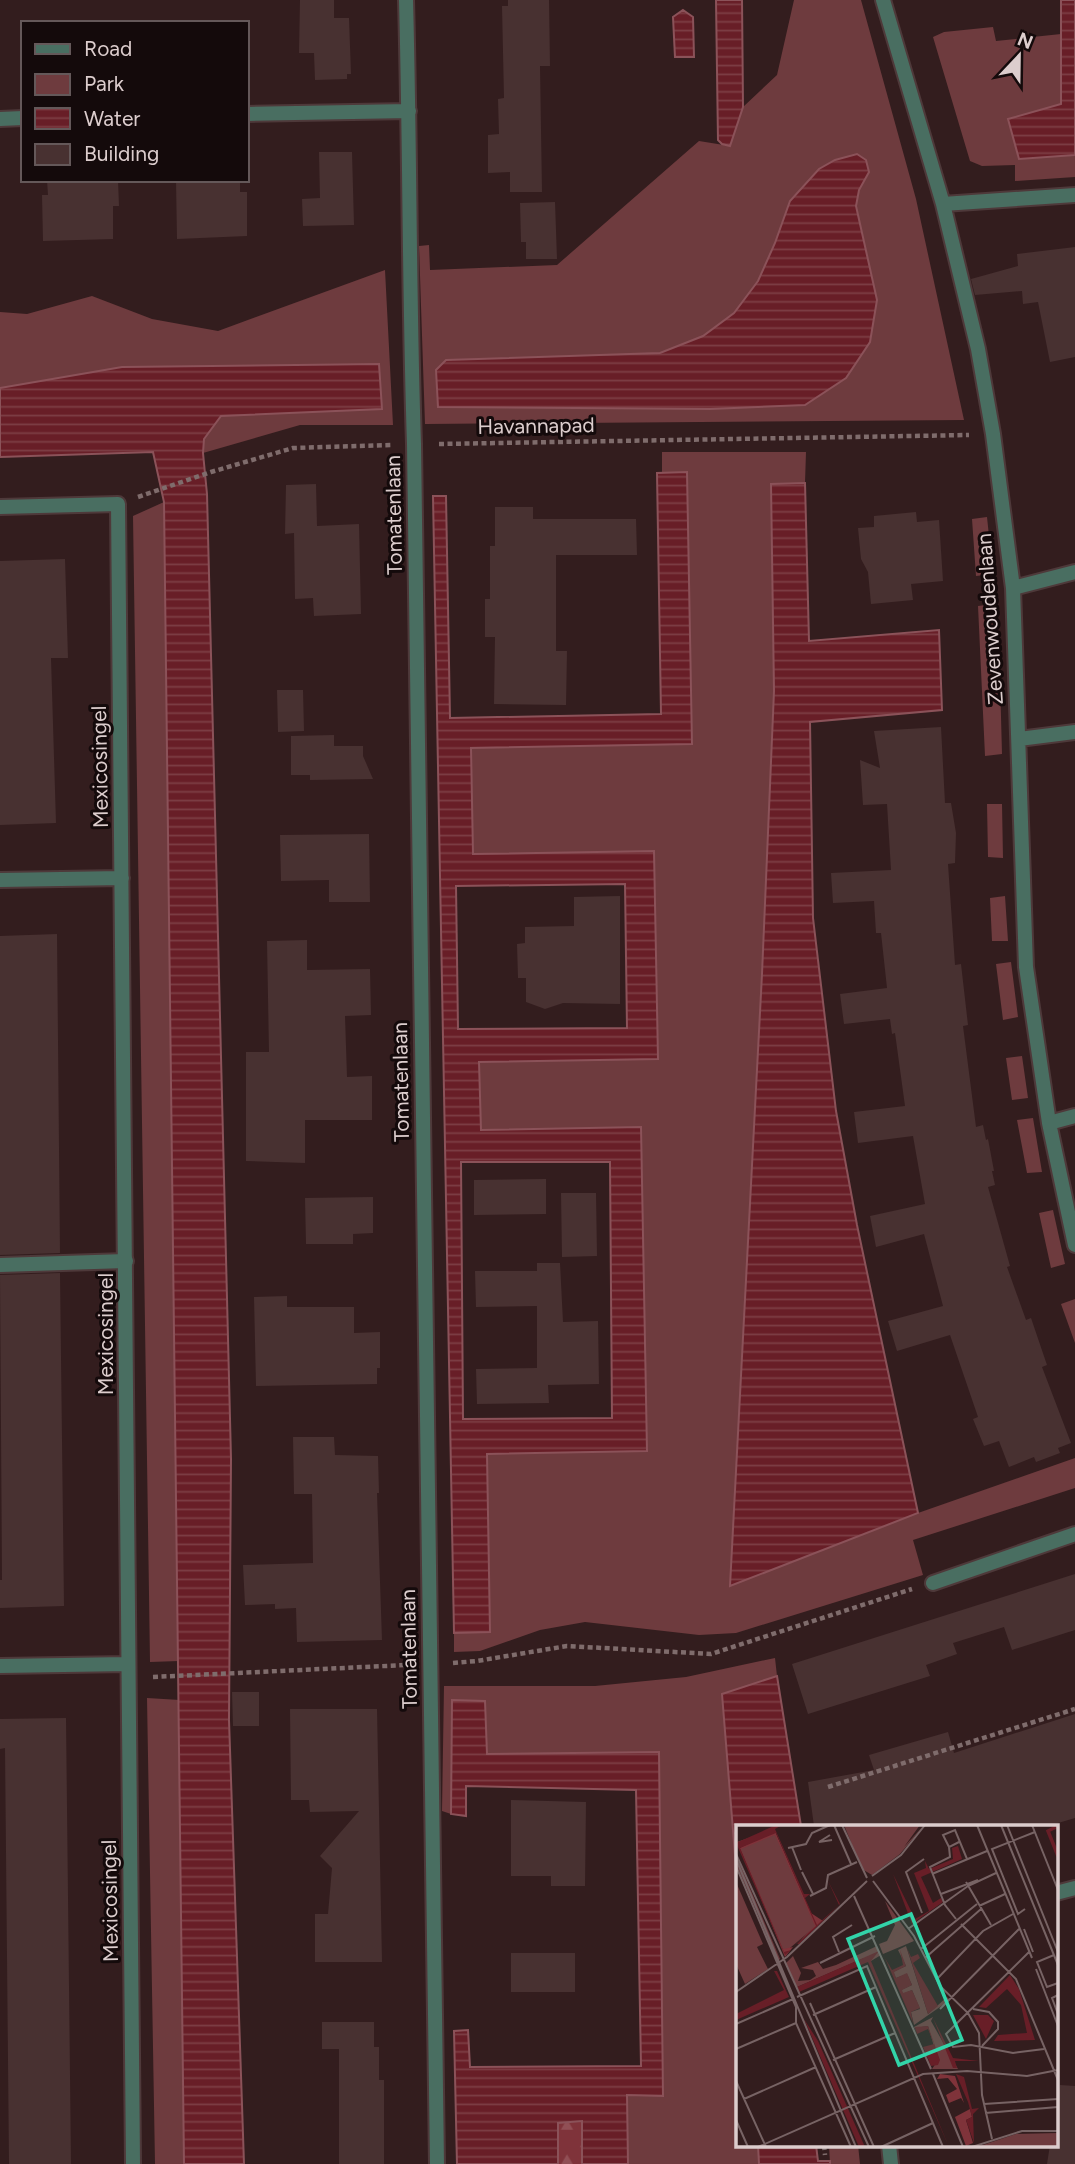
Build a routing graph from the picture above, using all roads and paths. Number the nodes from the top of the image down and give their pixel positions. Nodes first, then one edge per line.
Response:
1 (406, 0) edge
2 (883, 0) edge
3 (409, 111) junction
4 (248, 114) edge
5 (21, 118) edge
6 (0, 119) edge
7 (1075, 195) edge
8 (943, 204) junction
9 (939, 436) dead end
10 (414, 444) junction
11 (141, 496) dead end
12 (0, 507) edge
13 (1075, 572) edge
14 (1013, 588) junction
15 (1075, 732) edge
16 (1019, 739) junction
17 (122, 878) junction
18 (0, 880) edge
19 (1075, 1116) edge
20 (1049, 1123) junction
21 (1075, 1245) edge
22 (126, 1261) junction
23 (0, 1265) edge
24 (1075, 1534) edge
25 (933, 1583) joint
26 (128, 1664) junction
27 (430, 1664) junction
28 (0, 1666) edge
29 (151, 1677) dead end
30 (1075, 1709) edge
31 (828, 1787) dead end
32 (1075, 1888) edge
33 (1058, 1893) edge
34 (824, 2146) edge
35 (889, 2146) edge
36 (824, 2155) dead end
37 (133, 2164) edge
38 (437, 2164) edge
39 (891, 2164) edge

1 - 3 street, Tomatenlaan
2 - 8 street, Zevenwoudenlaan
3 - 4 street
3 - 10 street, Tomatenlaan
5 - 6 street
7 - 8 street
8 - 14 street, Zevenwoudenlaan
9 - 10 path, Havannapad
10 - 11 path, Havannapad
10 - 27 street, Tomatenlaan
12 - 17 street, Mexicosingel
13 - 14 street
14 - 16 street, Zevenwoudenlaan
15 - 16 street
16 - 20 street, Zevenwoudenlaan
17 - 18 street
17 - 22 street, Mexicosingel
19 - 20 street
20 - 21 street, Zevenwoudenlaan
22 - 23 street
22 - 26 street, Mexicosingel
24 - 25 street
25 - 27 path
26 - 28 street
26 - 37 street, Mexicosingel
27 - 29 path
27 - 38 street, Tomatenlaan
30 - 31 path
32 - 33 street
34 - 36 path
35 - 39 street

